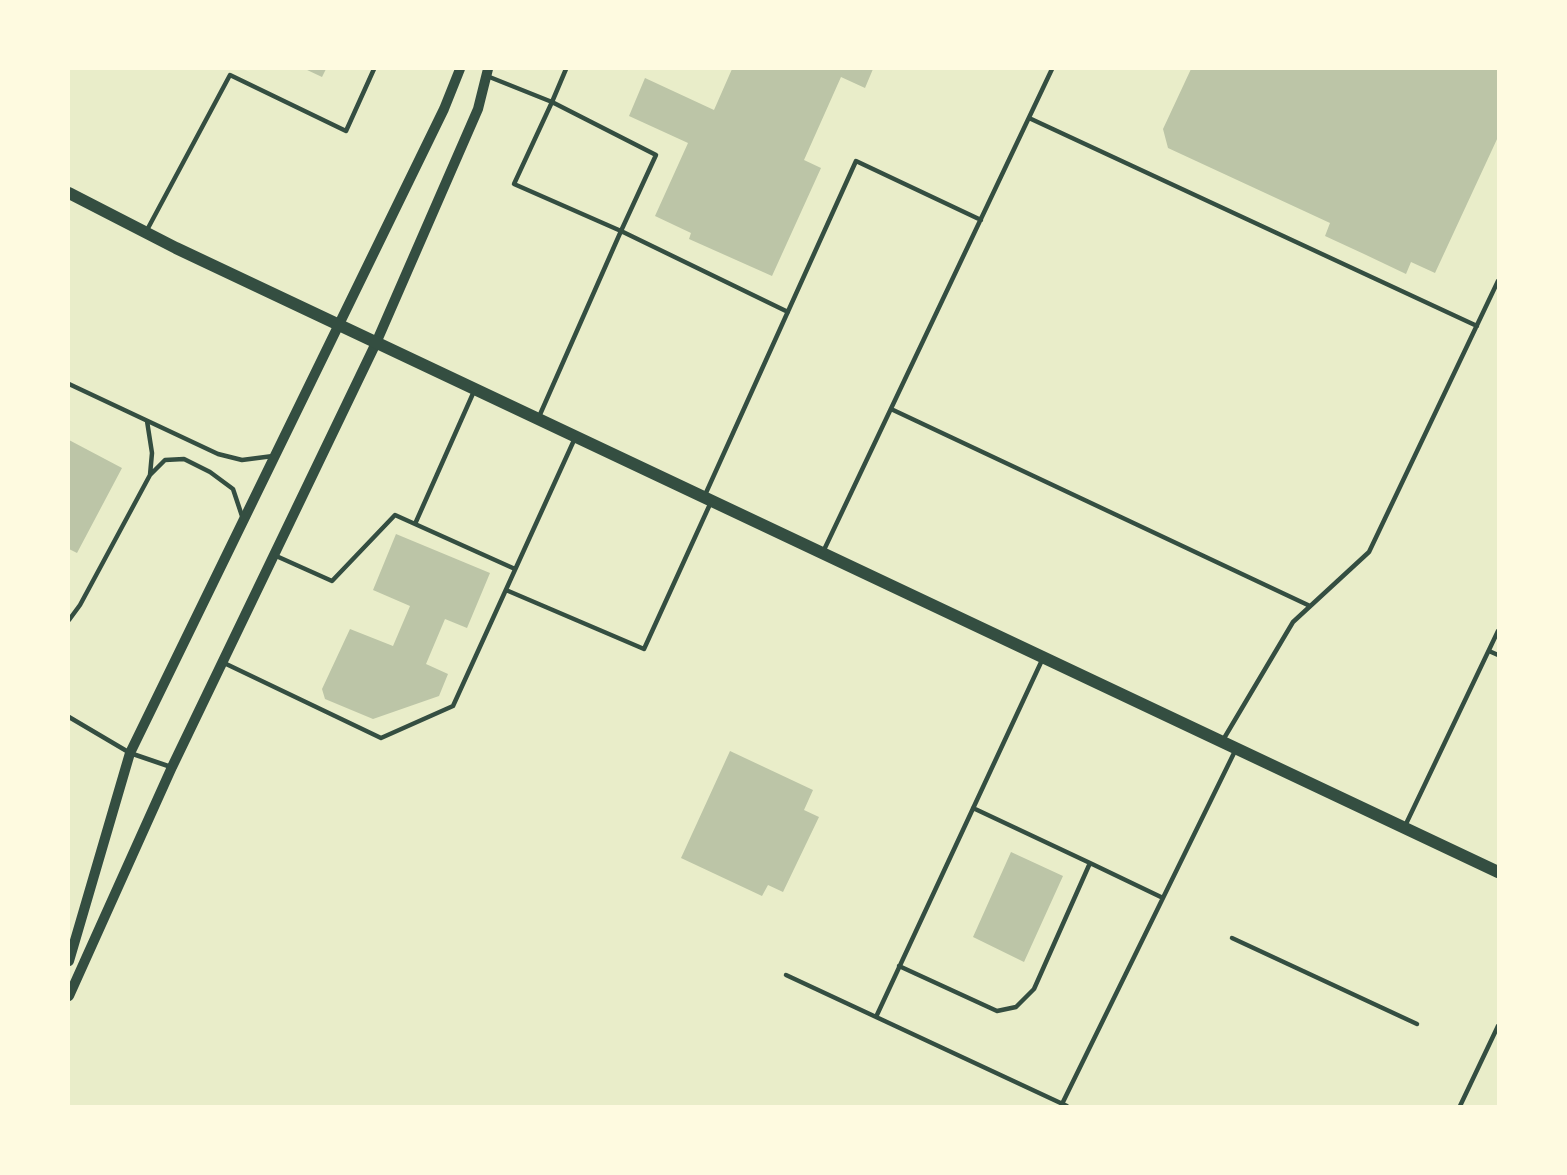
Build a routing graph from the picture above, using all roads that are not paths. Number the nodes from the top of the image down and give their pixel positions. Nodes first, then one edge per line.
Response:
1 (374, 69) edge
2 (460, 69) edge
3 (566, 69) edge
4 (1052, 69) edge
5 (488, 73) edge
6 (552, 102) junction
7 (1029, 118) junction
8 (69, 193) edge
9 (981, 220) junction
10 (621, 231) junction
11 (146, 232) junction
12 (1498, 281) edge
13 (788, 312) junction
14 (339, 326) junction
15 (1477, 326) junction
16 (376, 343) junction
17 (69, 384) edge
18 (475, 389) junction
19 (891, 409) junction
20 (538, 419) junction
21 (147, 421) junction
22 (575, 437) junction
23 (276, 456) junction
24 (150, 475) junction
25 (707, 500) junction
26 (244, 521) junction
27 (415, 524) junction
28 (823, 553) junction
29 (274, 555) junction
30 (515, 569) junction
31 (506, 590) junction
32 (1310, 606) junction
33 (69, 620) edge
34 (1498, 631) edge
35 (1489, 651) junction
36 (1498, 655) edge
37 (1043, 658) junction
38 (222, 662) junction
39 (69, 717) edge
40 (1222, 742) junction
41 (1236, 748) junction
42 (130, 753) junction
43 (172, 767) junction
44 (973, 808) junction
45 (1404, 828) junction
46 (1090, 864) junction
47 (1498, 872) edge
48 (1163, 898) junction
49 (1232, 938) dead end
50 (69, 961) edge
51 (899, 966) junction
52 (786, 975) dead end
53 (69, 996) edge
54 (876, 1017) junction
55 (1417, 1024) dead end
56 (1498, 1026) edge
57 (1064, 1105) edge
58 (1460, 1106) edge

1 - 11 lane
2 - 14 street
3 - 6 lane
4 - 7 lane
5 - 6 lane
5 - 16 street
6 - 10 lane
6 - 10 lane
7 - 9 lane
7 - 15 lane
8 - 11 main road
9 - 13 lane
9 - 19 lane
10 - 13 lane
10 - 20 lane
11 - 14 main road
12 - 15 lane
13 - 25 lane
14 - 16 main road
14 - 23 street
15 - 32 lane
16 - 18 main road
16 - 29 street
17 - 21 lane
18 - 20 main road
18 - 27 lane
19 - 28 lane
19 - 32 lane
20 - 22 main road
21 - 23 lane
21 - 24 lane
22 - 25 main road
22 - 30 lane
23 - 26 street
24 - 26 lane
24 - 33 lane
25 - 28 main road
25 - 31 lane
26 - 42 street
27 - 29 lane
27 - 30 lane
28 - 37 main road
29 - 38 street
30 - 31 lane
31 - 38 lane
32 - 40 lane
34 - 35 lane
35 - 36 lane
35 - 45 lane
37 - 40 main road
37 - 44 lane
38 - 43 street
39 - 42 lane
40 - 41 main road
41 - 45 main road
41 - 48 lane
42 - 43 lane
42 - 50 street
43 - 53 street
44 - 46 lane
44 - 51 lane
45 - 47 main road
46 - 48 lane
46 - 51 lane
48 - 57 lane
49 - 55 lane
51 - 54 lane
52 - 54 lane
54 - 57 lane
56 - 58 lane

